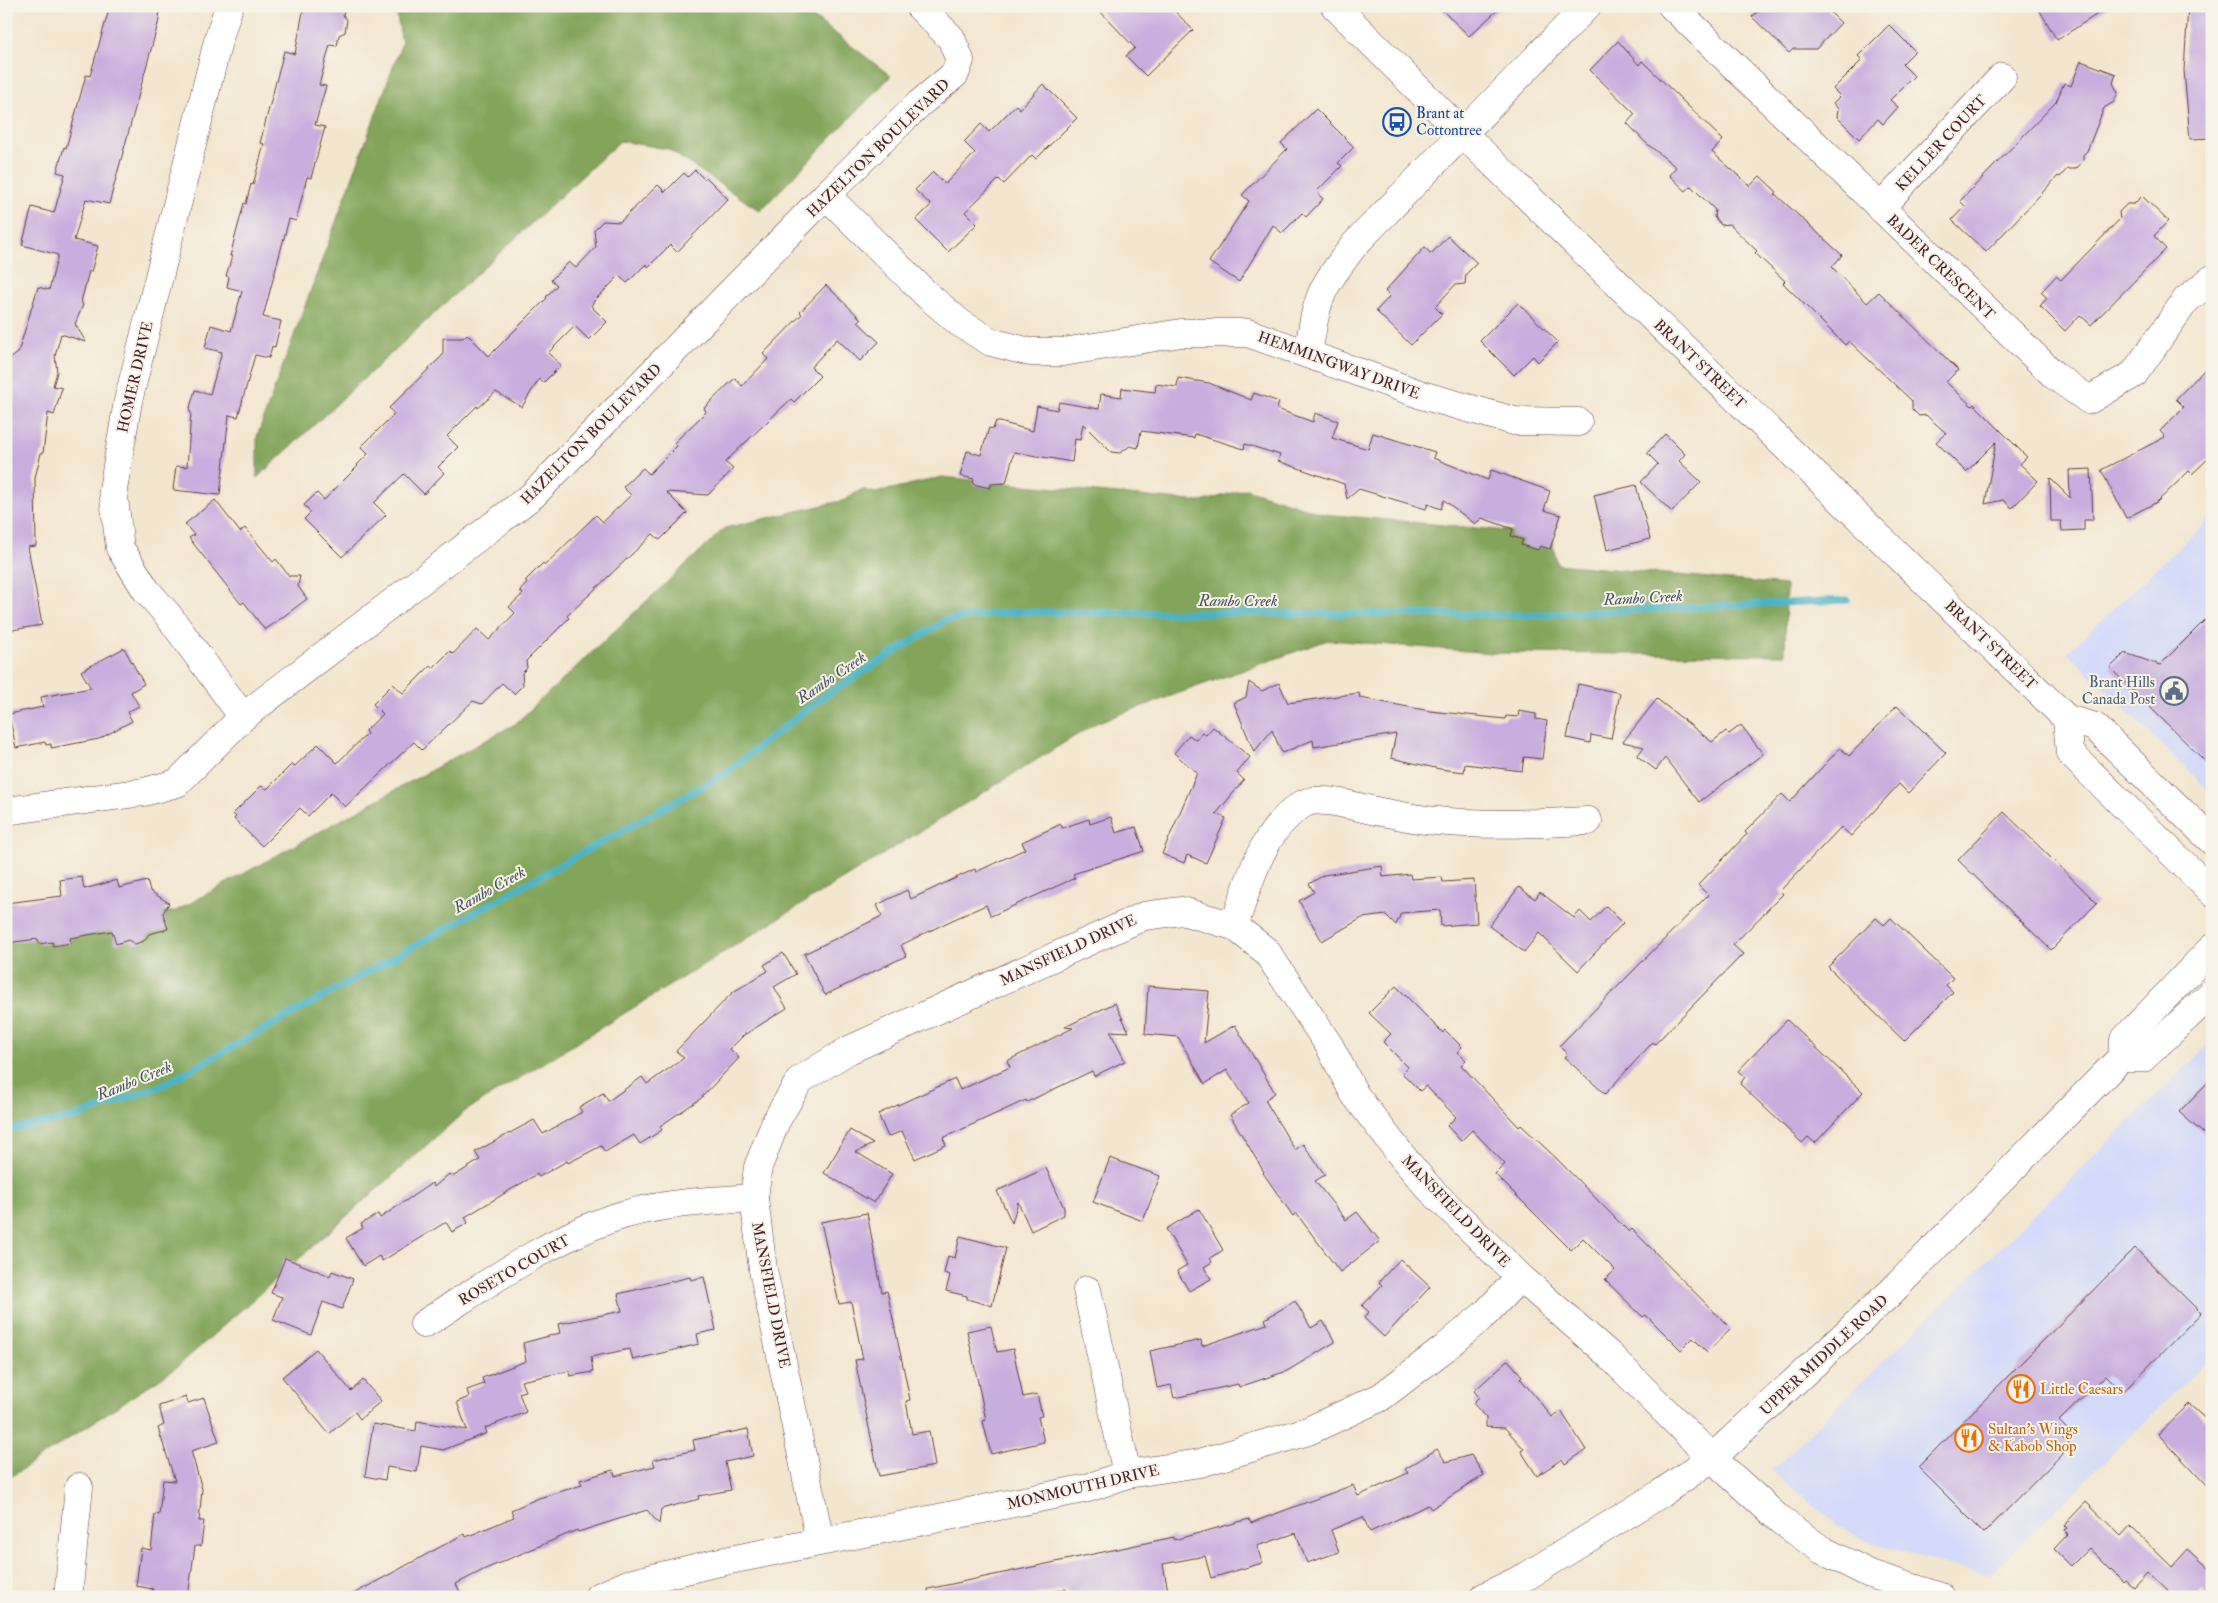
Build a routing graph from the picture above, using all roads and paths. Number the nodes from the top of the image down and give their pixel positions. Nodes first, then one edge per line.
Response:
1 (229, 6) edge
2 (919, 6) edge
3 (1335, 6) edge
4 (1587, 6) edge
5 (1672, 6) edge
6 (2002, 77) dead end
7 (1463, 134) junction
8 (826, 195) junction
9 (1880, 208) junction
10 (2212, 279) edge
11 (1308, 354) junction
12 (1578, 422) dead end
13 (243, 717) junction
14 (2067, 719) junction
15 (6, 812) edge
16 (1588, 821) dead end
17 (2212, 841) edge
18 (2212, 892) edge
19 (1234, 926) junction
20 (2212, 948) edge
21 (2212, 993) edge
22 (2122, 1058) junction
23 (754, 1198) junction
24 (1520, 1277) junction
25 (1087, 1290) dead end
26 (424, 1324) dead end
27 (1712, 1458) junction
28 (1128, 1474) junction
29 (79, 1487) dead end
30 (820, 1541) junction
31 (68, 1597) edge
32 (598, 1597) edge
33 (1484, 1597) edge
34 (1941, 1597) edge

1 - 13 street, HOMER DRIVE
2 - 8 street, HAZELTON BOULEVARD
3 - 7 street, BRANT STREET
4 - 7 street
5 - 9 street, BADER CRESCENT
6 - 9 street, KELLER COURT
7 - 11 street
7 - 14 street, BRANT STREET
8 - 11 street, HEMMINGWAY DRIVE
8 - 13 street, HAZELTON BOULEVARD
9 - 10 street, BADER CRESCENT
11 - 12 street, HEMMINGWAY DRIVE
13 - 15 street, HAZELTON BOULEVARD
14 - 17 street, BRANT STREET
14 - 18 street
16 - 19 street
19 - 23 street, MANSFIELD DRIVE
19 - 24 street, MANSFIELD DRIVE
20 - 22 street, UPPER MIDDLE ROAD
21 - 22 street
22 - 27 street, UPPER MIDDLE ROAD
23 - 26 street, ROSETO COURT
23 - 30 street, MANSFIELD DRIVE
24 - 27 street, MANSFIELD DRIVE
24 - 28 street, MONMOUTH DRIVE
25 - 28 street
27 - 33 street, UPPER MIDDLE ROAD
27 - 34 street, MANSFIELD DRIVE
28 - 30 street, MONMOUTH DRIVE
29 - 31 street
30 - 32 street, MONMOUTH DRIVE

